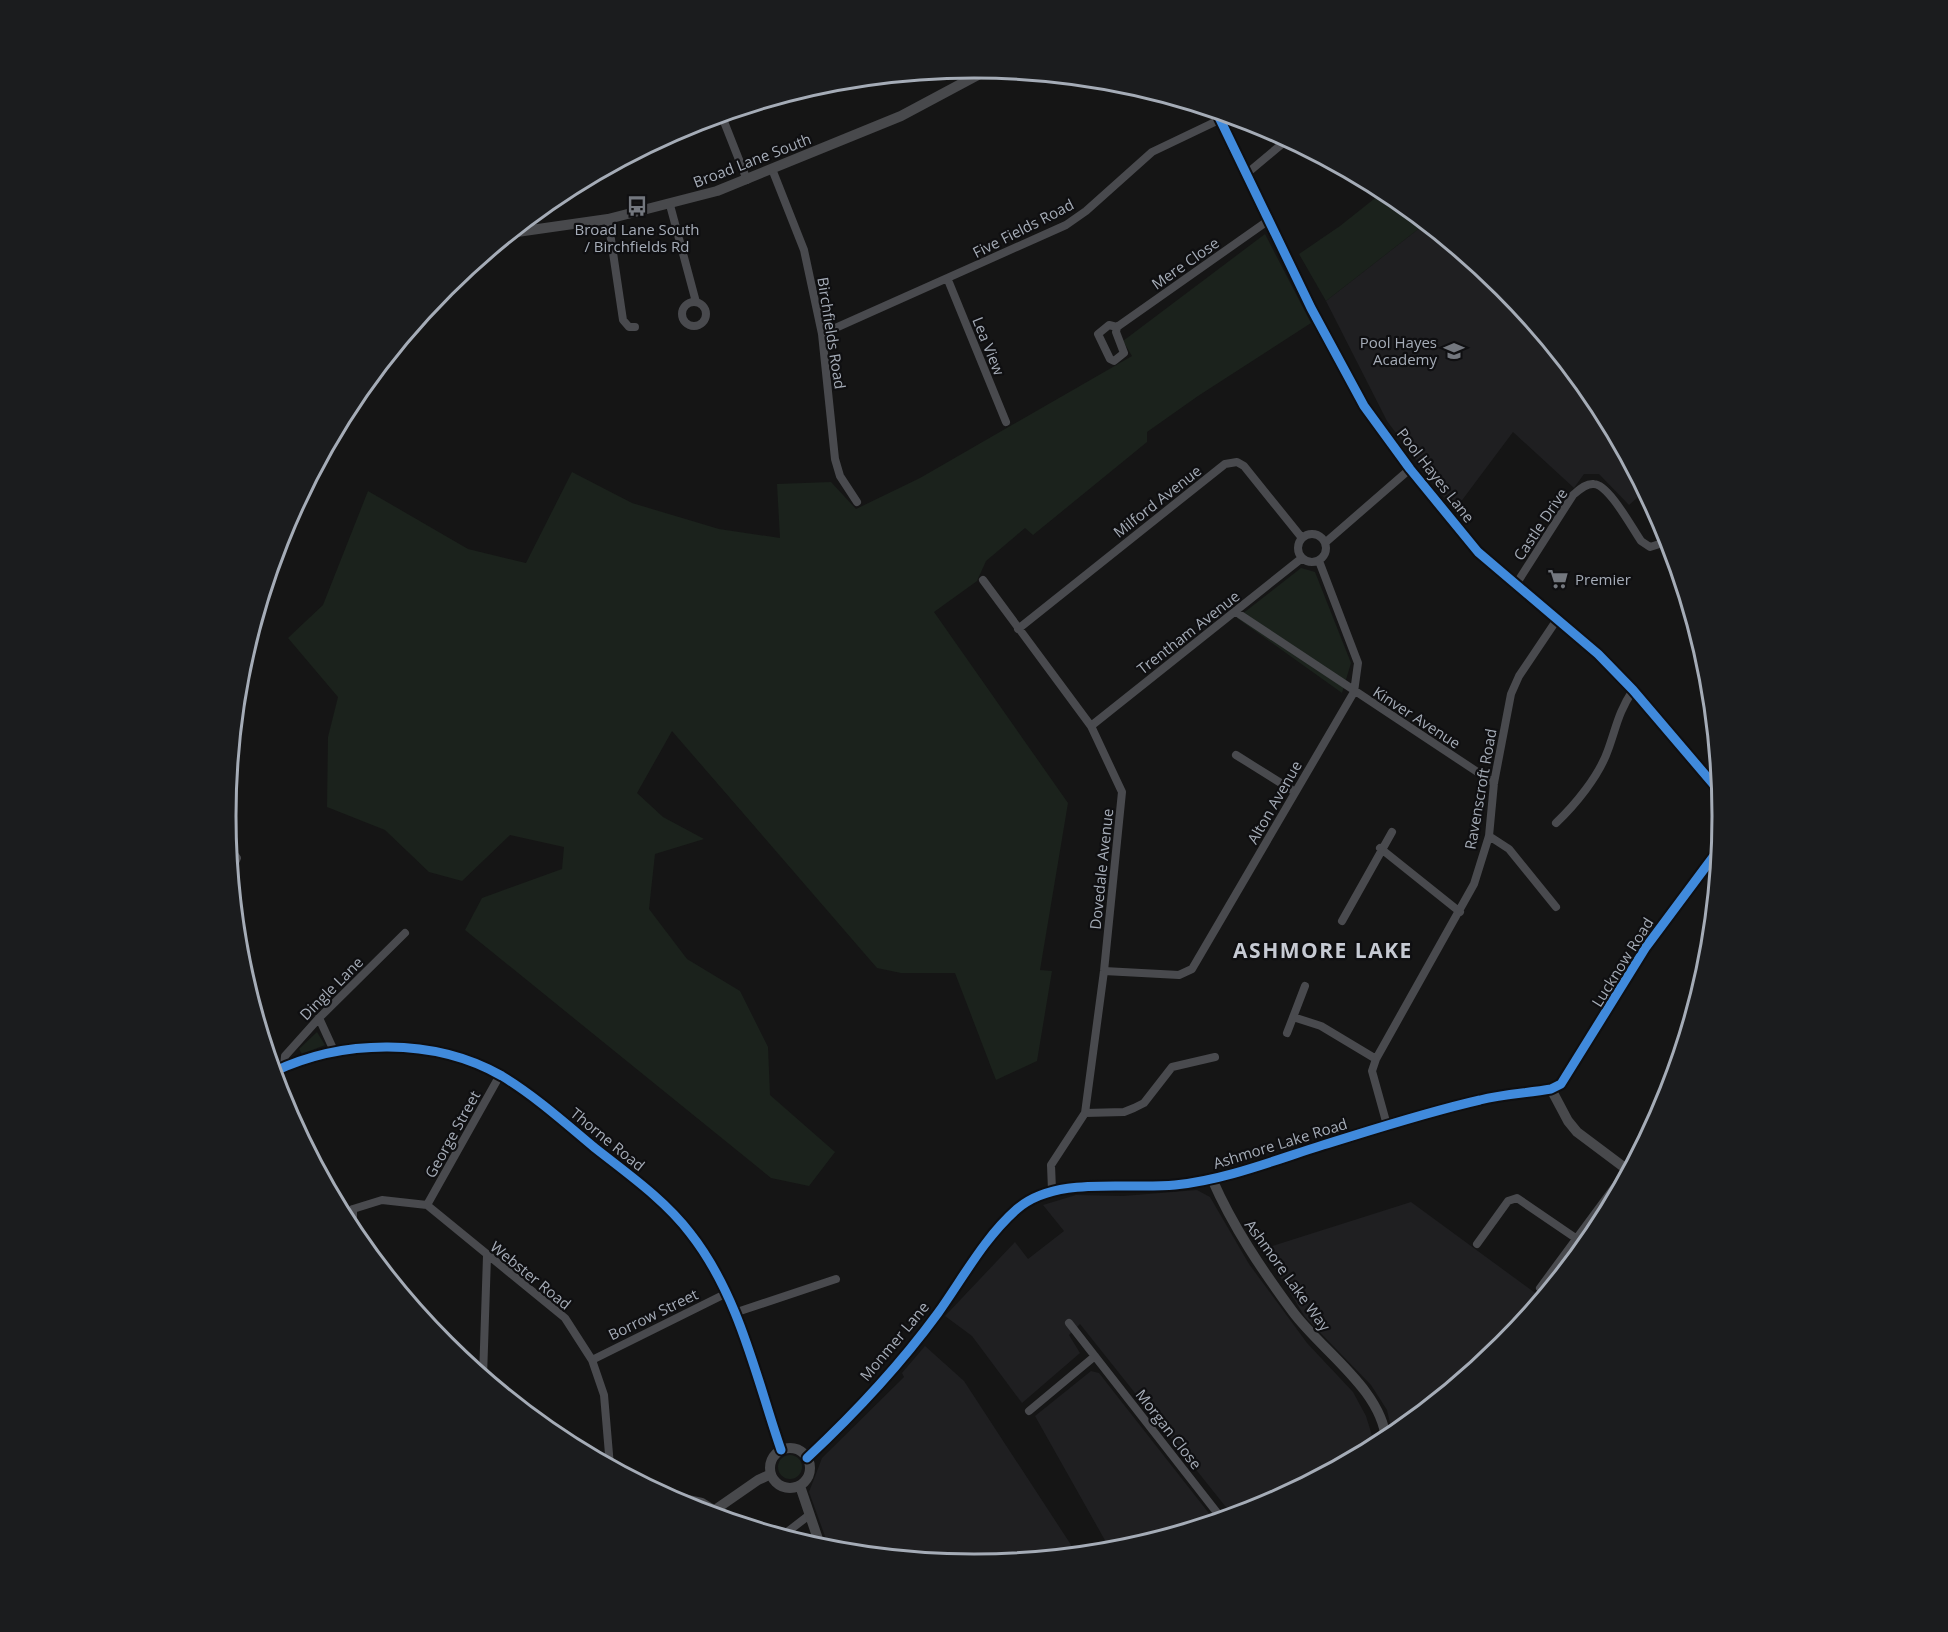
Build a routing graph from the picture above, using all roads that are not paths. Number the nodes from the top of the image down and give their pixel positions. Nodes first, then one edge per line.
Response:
1 (972, 78) edge
2 (1219, 120) joint
3 (724, 122) edge
4 (1281, 145) edge
5 (772, 169) junction
6 (1245, 175) junction
7 (747, 180) junction
8 (670, 205) junction
9 (608, 219) junction
10 (1269, 220) junction
11 (526, 230) edge
12 (948, 280) junction
13 (696, 302) dead end
14 (635, 327) dead end
15 (1117, 327) junction
16 (822, 334) junction
17 (1006, 422) dead end
18 (1410, 469) junction
19 (857, 502) dead end
20 (1302, 538) junction
21 (1326, 542) junction
22 (1660, 544) edge
23 (1302, 558) junction
24 (1319, 561) junction
25 (984, 580) dead end
26 (1515, 586) junction
27 (1236, 612) junction
28 (1556, 621) junction
29 (1018, 629) junction
30 (1633, 690) junction
31 (1354, 692) junction
32 (1091, 726) junction
33 (1236, 755) dead end
34 (1711, 781) edge
35 (1494, 783) junction
36 (1295, 792) junction
37 (1556, 823) dead end
38 (1392, 832) dead end
39 (1489, 836) junction
40 (1380, 848) junction
41 (1710, 861) edge
42 (1556, 907) dead end
43 (1460, 912) junction
44 (1342, 921) dead end
45 (405, 933) dead end
46 (1104, 971) junction
47 (1305, 986) dead end
48 (1293, 1017) junction
49 (319, 1018) junction
50 (1287, 1033) dead end
51 (335, 1053) junction
52 (1215, 1057) dead end
53 (1376, 1059) junction
54 (284, 1067) junction
55 (281, 1068) edge
56 (500, 1075) junction
57 (1551, 1089) junction
58 (1085, 1113) junction
59 (1387, 1125) junction
60 (1623, 1167) edge
61 (1212, 1179) junction
62 (1052, 1190) junction
63 (427, 1205) junction
64 (353, 1209) joint
65 (1017, 1209) joint
66 (353, 1215) edge
67 (1593, 1217) edge
68 (1577, 1239) junction
69 (1477, 1244) dead end
70 (487, 1256) junction
71 (1563, 1257) joint
72 (836, 1279) dead end
73 (1540, 1288) dead end
74 (727, 1293) junction
75 (734, 1313) junction
76 (1069, 1323) dead end
77 (1095, 1356) junction
78 (592, 1360) junction
79 (483, 1368) edge
80 (1029, 1411) dead end
81 (1384, 1430) edge
82 (781, 1450) junction
83 (609, 1457) edge
84 (807, 1458) junction
85 (771, 1474) junction
86 (800, 1486) junction
87 (718, 1508) edge
88 (1217, 1513) edge
89 (808, 1516) junction
90 (789, 1530) edge
91 (816, 1537) edge

1 - 5 street, Broad Lane South
2 - 6 street, Pool Hayes Lane
2 - 12 street, Five Fields Road
3 - 7 street
4 - 6 street
5 - 7 street, Broad Lane South
5 - 16 street, Birchfields Road
6 - 10 street, Pool Hayes Lane
7 - 8 street, Broad Lane South
8 - 9 street, Broad Lane South
8 - 13 street
9 - 11 street, Broad Lane South
9 - 14 street
10 - 15 street, Mere Close
10 - 18 street, Pool Hayes Lane
12 - 16 street, Five Fields Road
12 - 17 street, Lea View
15 - 15 street, Mere Close
16 - 19 street, Birchfields Road
18 - 21 street
18 - 26 street, Pool Hayes Lane
20 - 21 street
20 - 23 street
20 - 29 street, Milford Avenue
21 - 24 street
22 - 26 street, Castle Drive
23 - 24 street
23 - 27 street, Trentham Avenue
24 - 31 street, Alton Avenue
25 - 29 street, Dovedale Avenue
26 - 28 street, Pool Hayes Lane
27 - 31 street, Kinver Avenue
27 - 32 street, Trentham Avenue
28 - 30 street, Pool Hayes Lane
28 - 35 street, Ravenscroft Road
29 - 32 street, Dovedale Avenue
30 - 34 street, Pool Hayes Lane
30 - 37 street
31 - 35 street, Kinver Avenue
31 - 36 street, Alton Avenue
32 - 46 street, Dovedale Avenue
33 - 36 street
35 - 39 street, Ravenscroft Road
36 - 46 street, Alton Avenue
38 - 40 street
39 - 42 street
39 - 43 street, Ravenscroft Road
40 - 43 street
40 - 44 street
41 - 57 street, Lucknow Road
43 - 53 street, Ravenscroft Road
45 - 49 street, Dingle Lane
46 - 58 street, Dovedale Avenue
47 - 48 street
48 - 50 street
48 - 53 street
49 - 51 street
49 - 54 street, Dingle Lane
51 - 54 street, Thorne Road
51 - 56 street, Thorne Road
52 - 58 street
53 - 59 street
54 - 55 street, Thorne Road
56 - 63 street, George Street
56 - 74 street, Thorne Road
57 - 59 street, Ashmore Lake Road
57 - 60 street
58 - 62 street, Dovedale Avenue
59 - 61 street, Ashmore Lake Road
61 - 62 street, Ashmore Lake Road
61 - 81 street, Ashmore Lake Way
62 - 65 street, Ashmore Lake Road
63 - 64 street
63 - 70 street, Webster Road
64 - 66 street
65 - 84 street, Monmer Lane
67 - 68 street
68 - 69 street
68 - 71 street
70 - 78 street, Webster Road
70 - 79 street
71 - 73 street
72 - 75 street
74 - 75 street, Thorne Road
74 - 78 street, Borrow Street
75 - 82 street, Thorne Road
76 - 77 street, Morgan Close
77 - 80 street
77 - 88 street, Morgan Close
78 - 83 street, Webster Road
82 - 84 street
82 - 85 street
84 - 86 street
85 - 86 street
85 - 87 street
86 - 89 street
89 - 90 street
89 - 91 street

